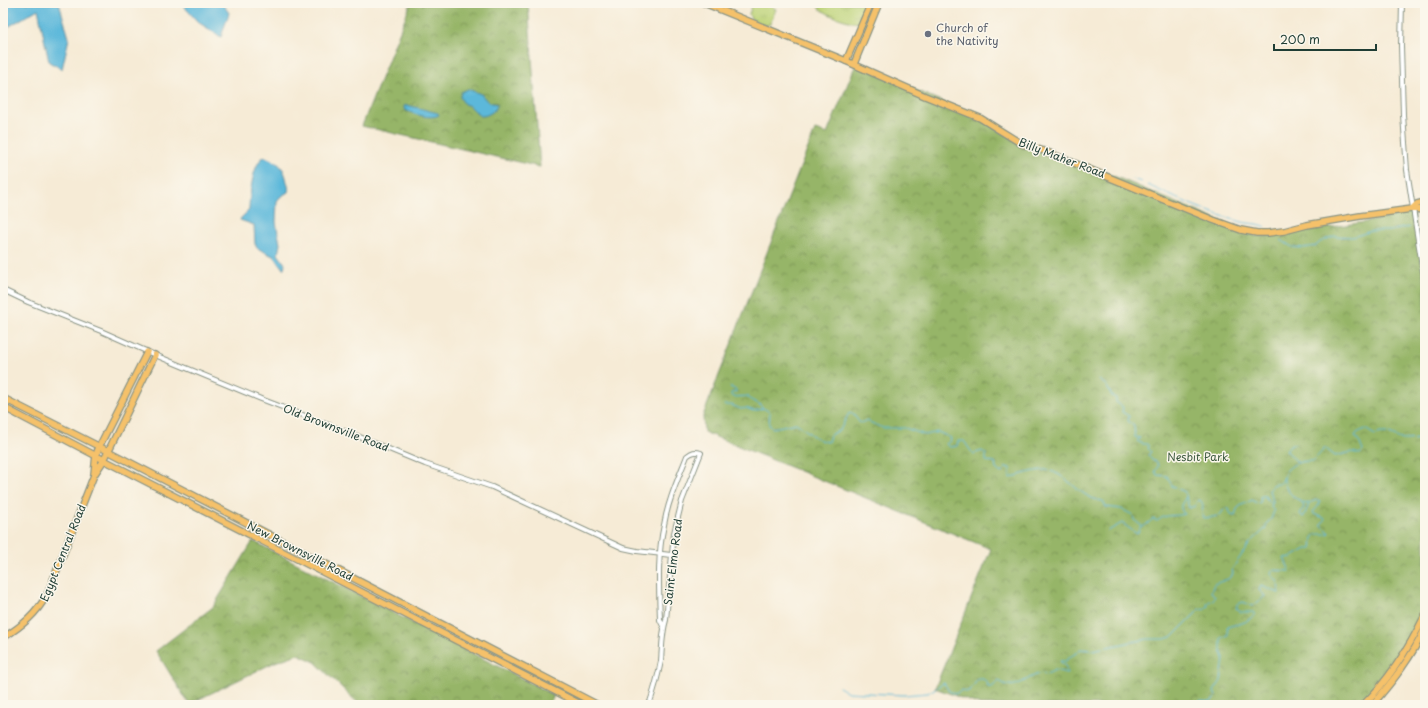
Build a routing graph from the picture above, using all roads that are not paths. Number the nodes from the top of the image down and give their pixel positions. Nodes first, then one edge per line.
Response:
1 (704, 3) edge
2 (870, 3) edge
3 (878, 3) edge
4 (1402, 3) edge
5 (862, 24) junction
6 (870, 27) junction
7 (846, 61) junction
8 (854, 64) junction
9 (1425, 202) edge
10 (1412, 209) junction
11 (1425, 210) edge
12 (1425, 284) edge
13 (3, 290) edge
14 (147, 352) junction
15 (155, 355) junction
16 (3, 398) edge
17 (3, 407) edge
18 (99, 447) junction
19 (108, 451) junction
20 (96, 455) junction
21 (104, 460) junction
22 (94, 475) junction
23 (660, 554) junction
24 (671, 555) junction
25 (1425, 615) edge
26 (664, 628) junction
27 (1425, 628) edge
28 (3, 638) edge
29 (582, 705) edge
30 (598, 705) edge
31 (649, 705) edge
32 (1363, 705) edge
33 (1372, 705) edge

1 - 7 main road, Billy Maher Road
2 - 5 main road
3 - 6 main road
4 - 10 street
5 - 6 main road
5 - 7 main road
6 - 8 main road
7 - 8 main road, Billy Maher Road
8 - 10 main road, Billy Maher Road
9 - 10 main road
10 - 11 main road
10 - 12 street
13 - 14 street, Old Brownsville Road
14 - 15 street, Old Brownsville Road
14 - 18 main road, Egypt Central Road
15 - 19 main road, Egypt Central Road
15 - 23 street, Old Brownsville Road
16 - 18 main road, New Brownsville Road
17 - 20 main road, New Brownsville Road
18 - 19 main road, New Brownsville Road
18 - 20 main road, Egypt Central Road
19 - 21 main road, Egypt Central Road
19 - 30 main road, New Brownsville Road
20 - 21 main road, New Brownsville Road
20 - 22 main road, Egypt Central Road
21 - 22 main road, Egypt Central Road
21 - 29 main road, New Brownsville Road
22 - 28 main road, Egypt Central Road
23 - 24 street, Old Brownsville Road
23 - 24 street, Saint Elmo Road
23 - 26 street, Saint Elmo Road
24 - 26 street, Saint Elmo Road
25 - 32 main road
26 - 31 street, Saint Elmo Road
27 - 33 main road

